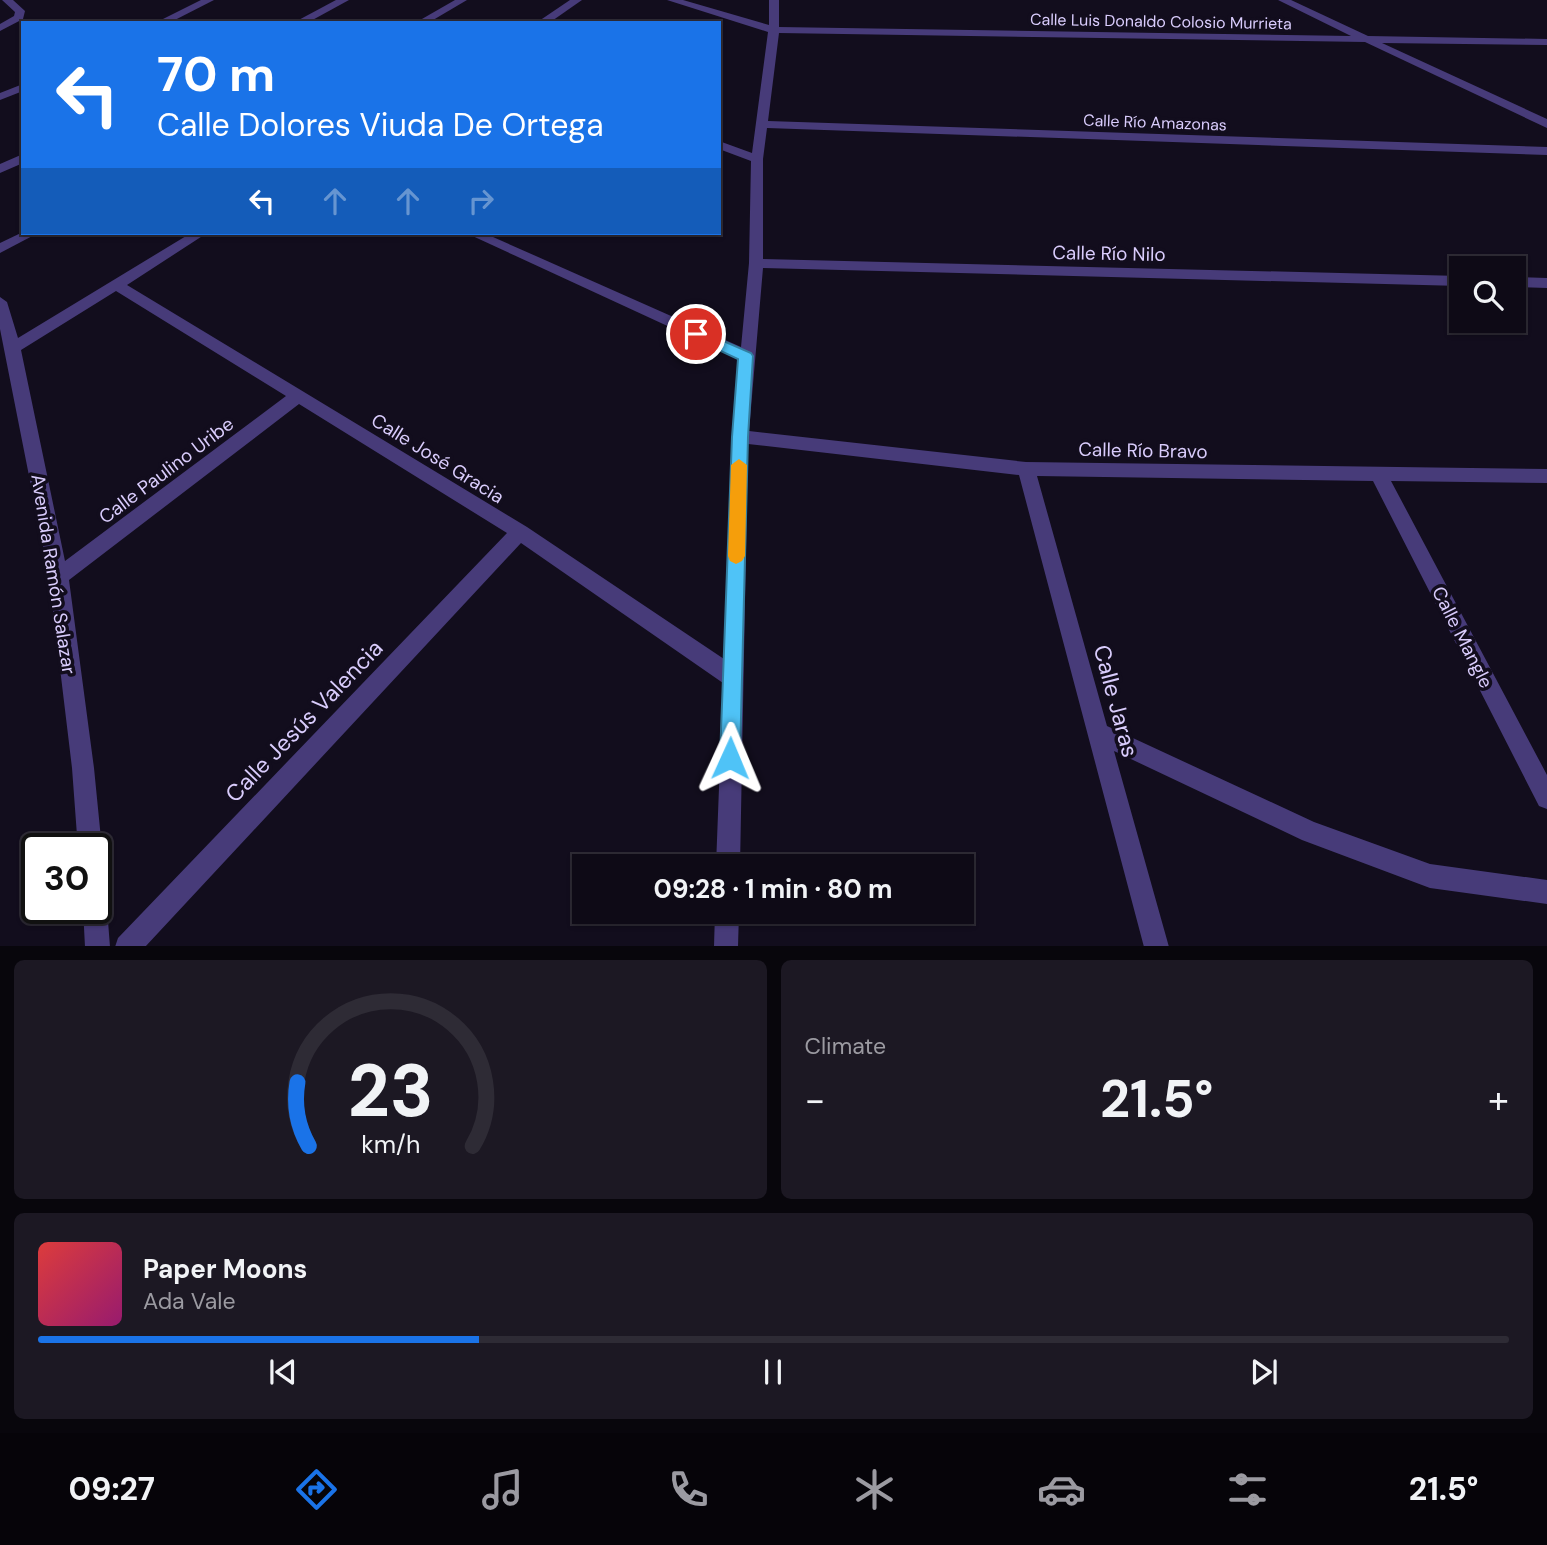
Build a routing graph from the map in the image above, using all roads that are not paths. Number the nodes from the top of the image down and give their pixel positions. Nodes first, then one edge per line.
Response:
1 (7, 0) edge
2 (209, 0) edge
3 (344, 0) edge
4 (462, 0) edge
5 (577, 0) edge
6 (671, 0) edge
7 (774, 0) edge
8 (1283, 0) edge
9 (164, 21) edge
10 (302, 21) edge
11 (424, 21) edge
12 (544, 21) edge
13 (0, 28) edge
14 (774, 30) junction
15 (1368, 40) junction
16 (1547, 42) edge
17 (21, 88) edge
18 (0, 97) edge
19 (763, 124) junction
20 (1547, 124) edge
21 (721, 146) edge
22 (1547, 151) edge
23 (21, 159) edge
24 (757, 159) junction
25 (0, 169) edge
26 (27, 235) edge
27 (197, 235) edge
28 (477, 235) edge
29 (0, 250) edge
30 (756, 263) junction
31 (1449, 281) edge
32 (1526, 282) edge
33 (1547, 283) edge
34 (115, 284) junction
35 (0, 302) edge
36 (13, 348) junction
37 (746, 356) junction
38 (298, 397) junction
39 (740, 437) junction
40 (1026, 470) junction
41 (1379, 475) junction
42 (1547, 476) edge
43 (520, 532) junction
44 (59, 577) junction
45 (732, 677) junction
46 (1097, 732) junction
47 (1547, 798) edge
48 (89, 833) edge
49 (728, 854) edge
50 (1547, 892) edge
51 (96, 924) edge
52 (727, 924) edge
53 (98, 946) edge
54 (128, 946) edge
55 (726, 946) edge
56 (1157, 946) edge

1 - 13 street
2 - 9 street
3 - 10 street
4 - 11 street
5 - 12 street
6 - 14 street, Calle Luis Donaldo Colosio Murrieta
7 - 14 street
8 - 15 street
14 - 15 street, Calle Luis Donaldo Colosio Murrieta
14 - 19 street
15 - 16 street, Calle Luis Donaldo Colosio Murrieta
15 - 20 street
17 - 18 street
19 - 22 street, Calle Río Amazonas
19 - 24 street
21 - 24 street
23 - 25 street
24 - 30 street
26 - 29 street
27 - 34 street
28 - 37 street
30 - 31 street, Calle Río Nilo
30 - 37 street
32 - 33 street
34 - 36 street
34 - 38 street, Calle José Gracia
35 - 36 street, Avenida Ramón Salazar
36 - 44 street, Avenida Ramón Salazar
37 - 39 street
38 - 43 street, Calle José Gracia
38 - 44 street, Calle Paulino Uribe
39 - 40 street, Calle Río Bravo
39 - 45 street
40 - 41 street, Calle Río Bravo
40 - 46 street, Calle Jaras
41 - 42 street, Calle Río Bravo
41 - 47 street, Calle Mangle
43 - 45 street, Calle José Gracia
43 - 54 street, Calle Jesús Valencia
44 - 48 street, Avenida Ramón Salazar
45 - 49 street
46 - 50 street
46 - 56 street, Calle Jaras
51 - 53 street
52 - 55 street

